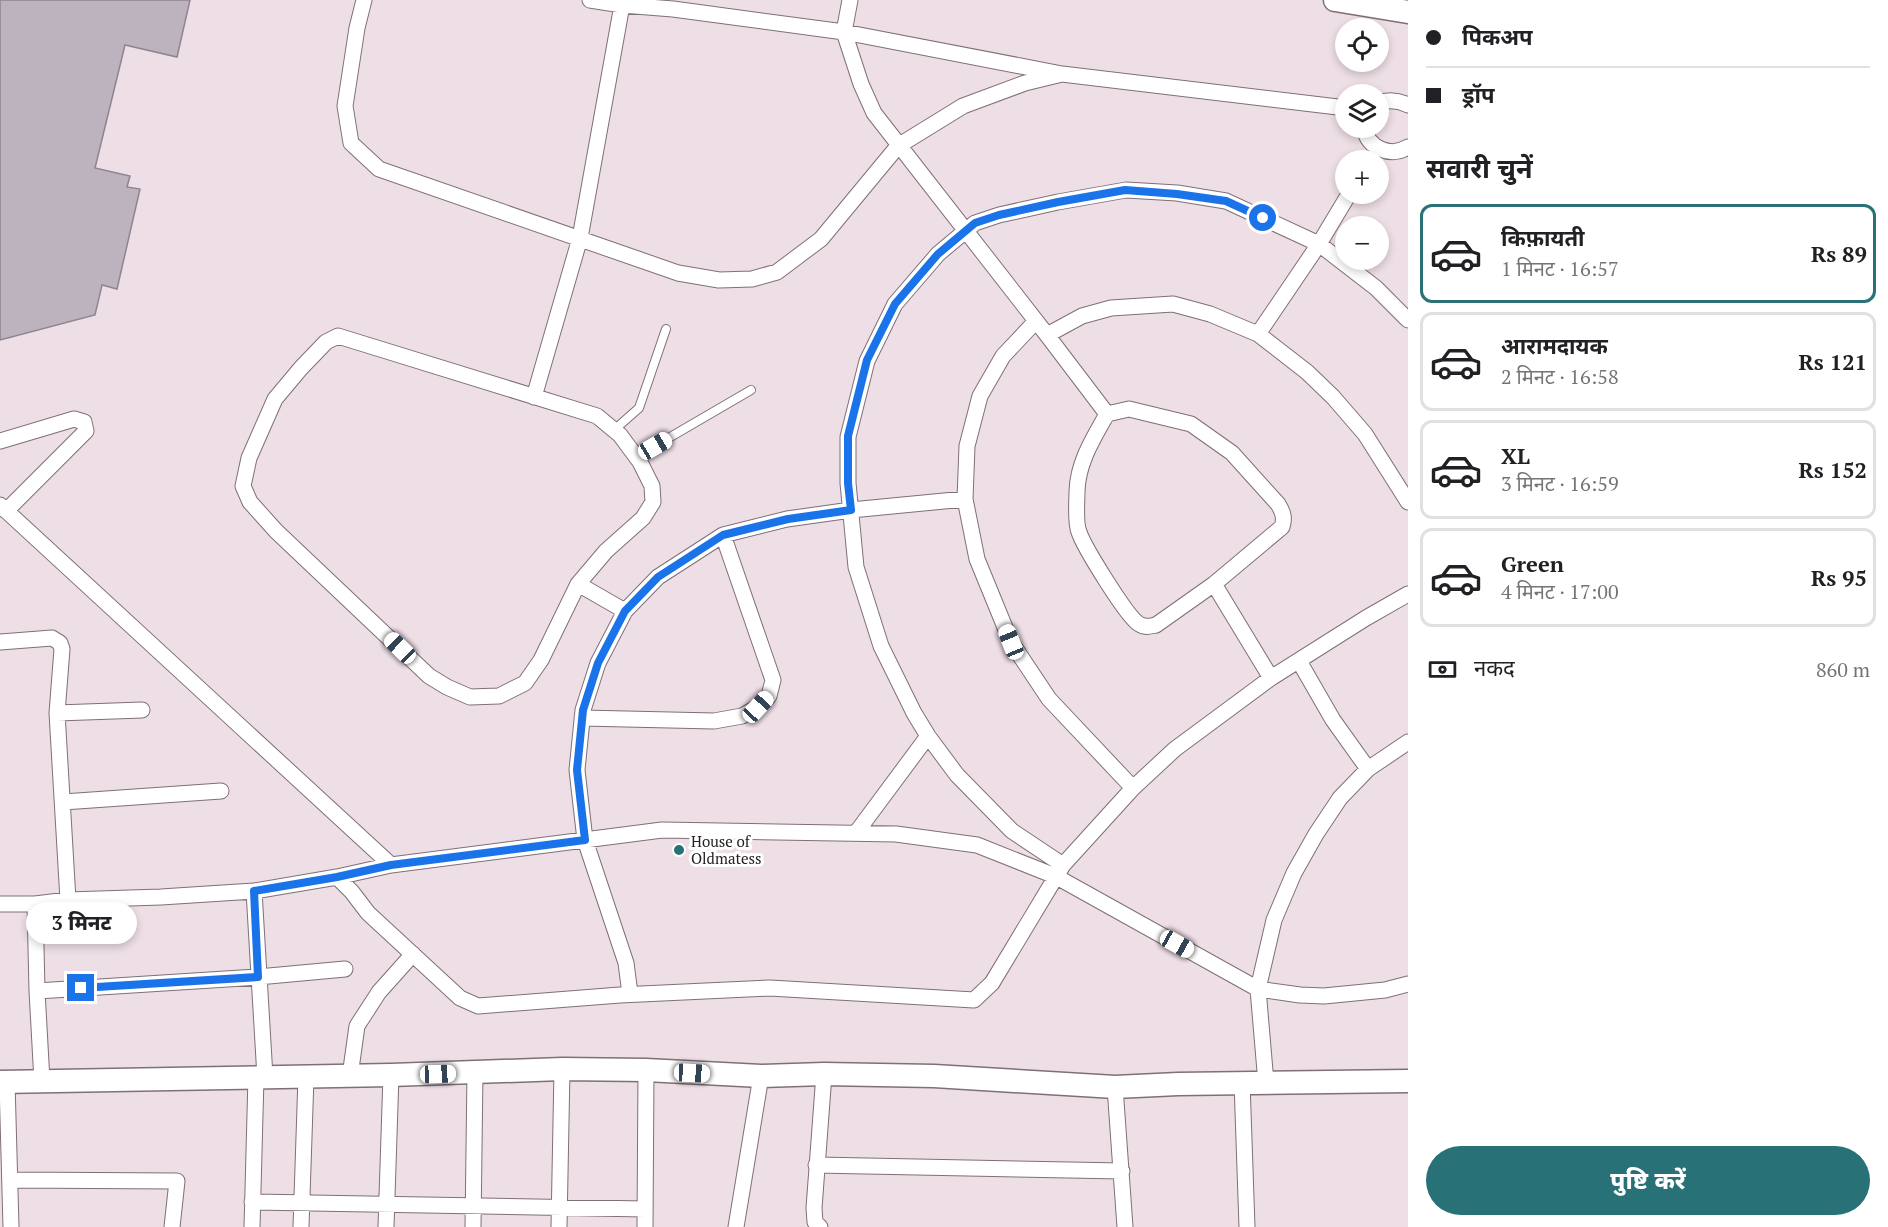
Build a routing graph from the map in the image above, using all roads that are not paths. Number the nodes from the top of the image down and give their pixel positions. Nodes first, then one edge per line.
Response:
1 (364, 0) edge
2 (590, 0) edge
3 (850, 0) edge
4 (1335, 0) edge
5 (622, 6) junction
6 (1408, 12) edge
7 (844, 32) junction
8 (1062, 74) junction
9 (1389, 101) edge
10 (1408, 105) edge
11 (1335, 107) edge
12 (898, 146) junction
13 (1408, 147) edge
14 (1389, 152) edge
15 (1343, 204) edge
16 (965, 231) junction
17 (580, 238) junction
18 (1319, 244) junction
19 (1408, 320) edge
20 (1036, 321) junction
21 (666, 328) dead end
22 (1258, 334) junction
23 (1047, 335) junction
24 (751, 390) dead end
25 (534, 397) junction
26 (1107, 414) junction
27 (614, 430) junction
28 (0, 441) edge
29 (636, 457) junction
30 (965, 500) junction
31 (1408, 502) edge
32 (3, 508) edge
33 (851, 510) junction
34 (723, 535) junction
35 (578, 584) junction
36 (1214, 584) junction
37 (1408, 594) edge
38 (625, 611) junction
39 (0, 642) edge
40 (1299, 661) junction
41 (1271, 678) junction
42 (142, 710) dead end
43 (57, 713) junction
44 (582, 718) junction
45 (928, 736) junction
46 (1406, 747) edge
47 (1368, 769) junction
48 (1133, 788) junction
49 (221, 791) dead end
50 (63, 802) junction
51 (856, 833) junction
52 (585, 840) junction
53 (391, 865) junction
54 (1059, 870) junction
55 (337, 877) junction
56 (254, 891) junction
57 (68, 900) junction
58 (0, 904) edge
59 (35, 904) junction
60 (413, 954) junction
61 (345, 969) dead end
62 (258, 977) junction
63 (1408, 984) edge
64 (1258, 989) junction
65 (37, 991) junction
66 (630, 994) junction
67 (562, 1069) junction
68 (646, 1070) junction
69 (475, 1072) junction
70 (824, 1074) junction
71 (350, 1076) junction
72 (391, 1076) junction
73 (761, 1076) junction
74 (261, 1077) junction
75 (306, 1077) junction
76 (42, 1081) junction
77 (4, 1082) edge
78 (1242, 1082) junction
79 (1266, 1083) junction
80 (1407, 1083) edge
81 (1114, 1087) junction
82 (816, 1165) junction
83 (1122, 1171) junction
84 (10, 1180) junction
85 (252, 1202) junction
86 (302, 1203) junction
87 (387, 1204) junction
88 (473, 1206) junction
89 (560, 1207) junction
90 (645, 1209) junction
91 (11, 1227) edge
92 (172, 1227) edge
93 (252, 1227) edge
94 (301, 1227) edge
95 (386, 1227) edge
96 (473, 1227) edge
97 (559, 1227) edge
98 (645, 1227) edge
99 (736, 1227) edge
100 (820, 1227) edge
101 (1125, 1227) edge
102 (1246, 1227) edge

1 - 17 street
2 - 5 street
3 - 7 street
4 - 6 street
5 - 7 street
5 - 17 street
7 - 8 street
7 - 12 street
8 - 11 street
8 - 12 street
9 - 10 street
12 - 16 street
12 - 17 street
13 - 14 street
15 - 18 street
16 - 18 street
16 - 20 street
16 - 33 street
17 - 25 street
18 - 19 street
18 - 22 street
20 - 23 street
20 - 30 street
21 - 27 lane
22 - 23 street
22 - 31 street
23 - 26 street
24 - 29 lane
25 - 27 street
25 - 35 street
26 - 36 street
26 - 36 street
27 - 29 street
28 - 32 street
29 - 35 street
30 - 33 street
30 - 48 street
32 - 53 street
33 - 34 street
33 - 45 street
34 - 38 street
34 - 44 street
35 - 38 street
36 - 41 street
37 - 40 street
38 - 44 street
39 - 43 street
40 - 41 street
40 - 47 street
41 - 48 street
42 - 43 street
43 - 50 street
44 - 52 street
45 - 51 street
45 - 54 street
46 - 47 street
47 - 64 street
48 - 54 street
49 - 50 street
50 - 57 street
51 - 52 street
51 - 54 street
52 - 53 street
52 - 66 street
53 - 55 street
54 - 64 street
54 - 66 street
55 - 56 street
55 - 60 street
56 - 57 street
56 - 62 street
57 - 59 street
58 - 59 street
59 - 65 street
60 - 66 street
60 - 71 street
61 - 62 street
62 - 65 street
62 - 74 street
63 - 64 street
64 - 79 street
65 - 76 street
67 - 68 street
67 - 69 street
67 - 89 street
68 - 73 street
68 - 90 street
69 - 72 street
69 - 88 street
70 - 73 street
70 - 81 street
70 - 82 street
71 - 72 street
71 - 75 street
72 - 87 street
73 - 99 street
74 - 75 street
74 - 76 street
74 - 85 street
75 - 86 street
76 - 77 street
77 - 84 street
78 - 79 street
78 - 81 street
78 - 102 street
79 - 80 street
81 - 83 street
82 - 83 street
82 - 100 street
83 - 101 street
84 - 91 street
84 - 92 street
85 - 86 street
85 - 93 street
86 - 87 street
86 - 94 street
87 - 88 street
87 - 95 street
88 - 89 street
88 - 96 street
89 - 90 street
89 - 97 street
90 - 98 street

